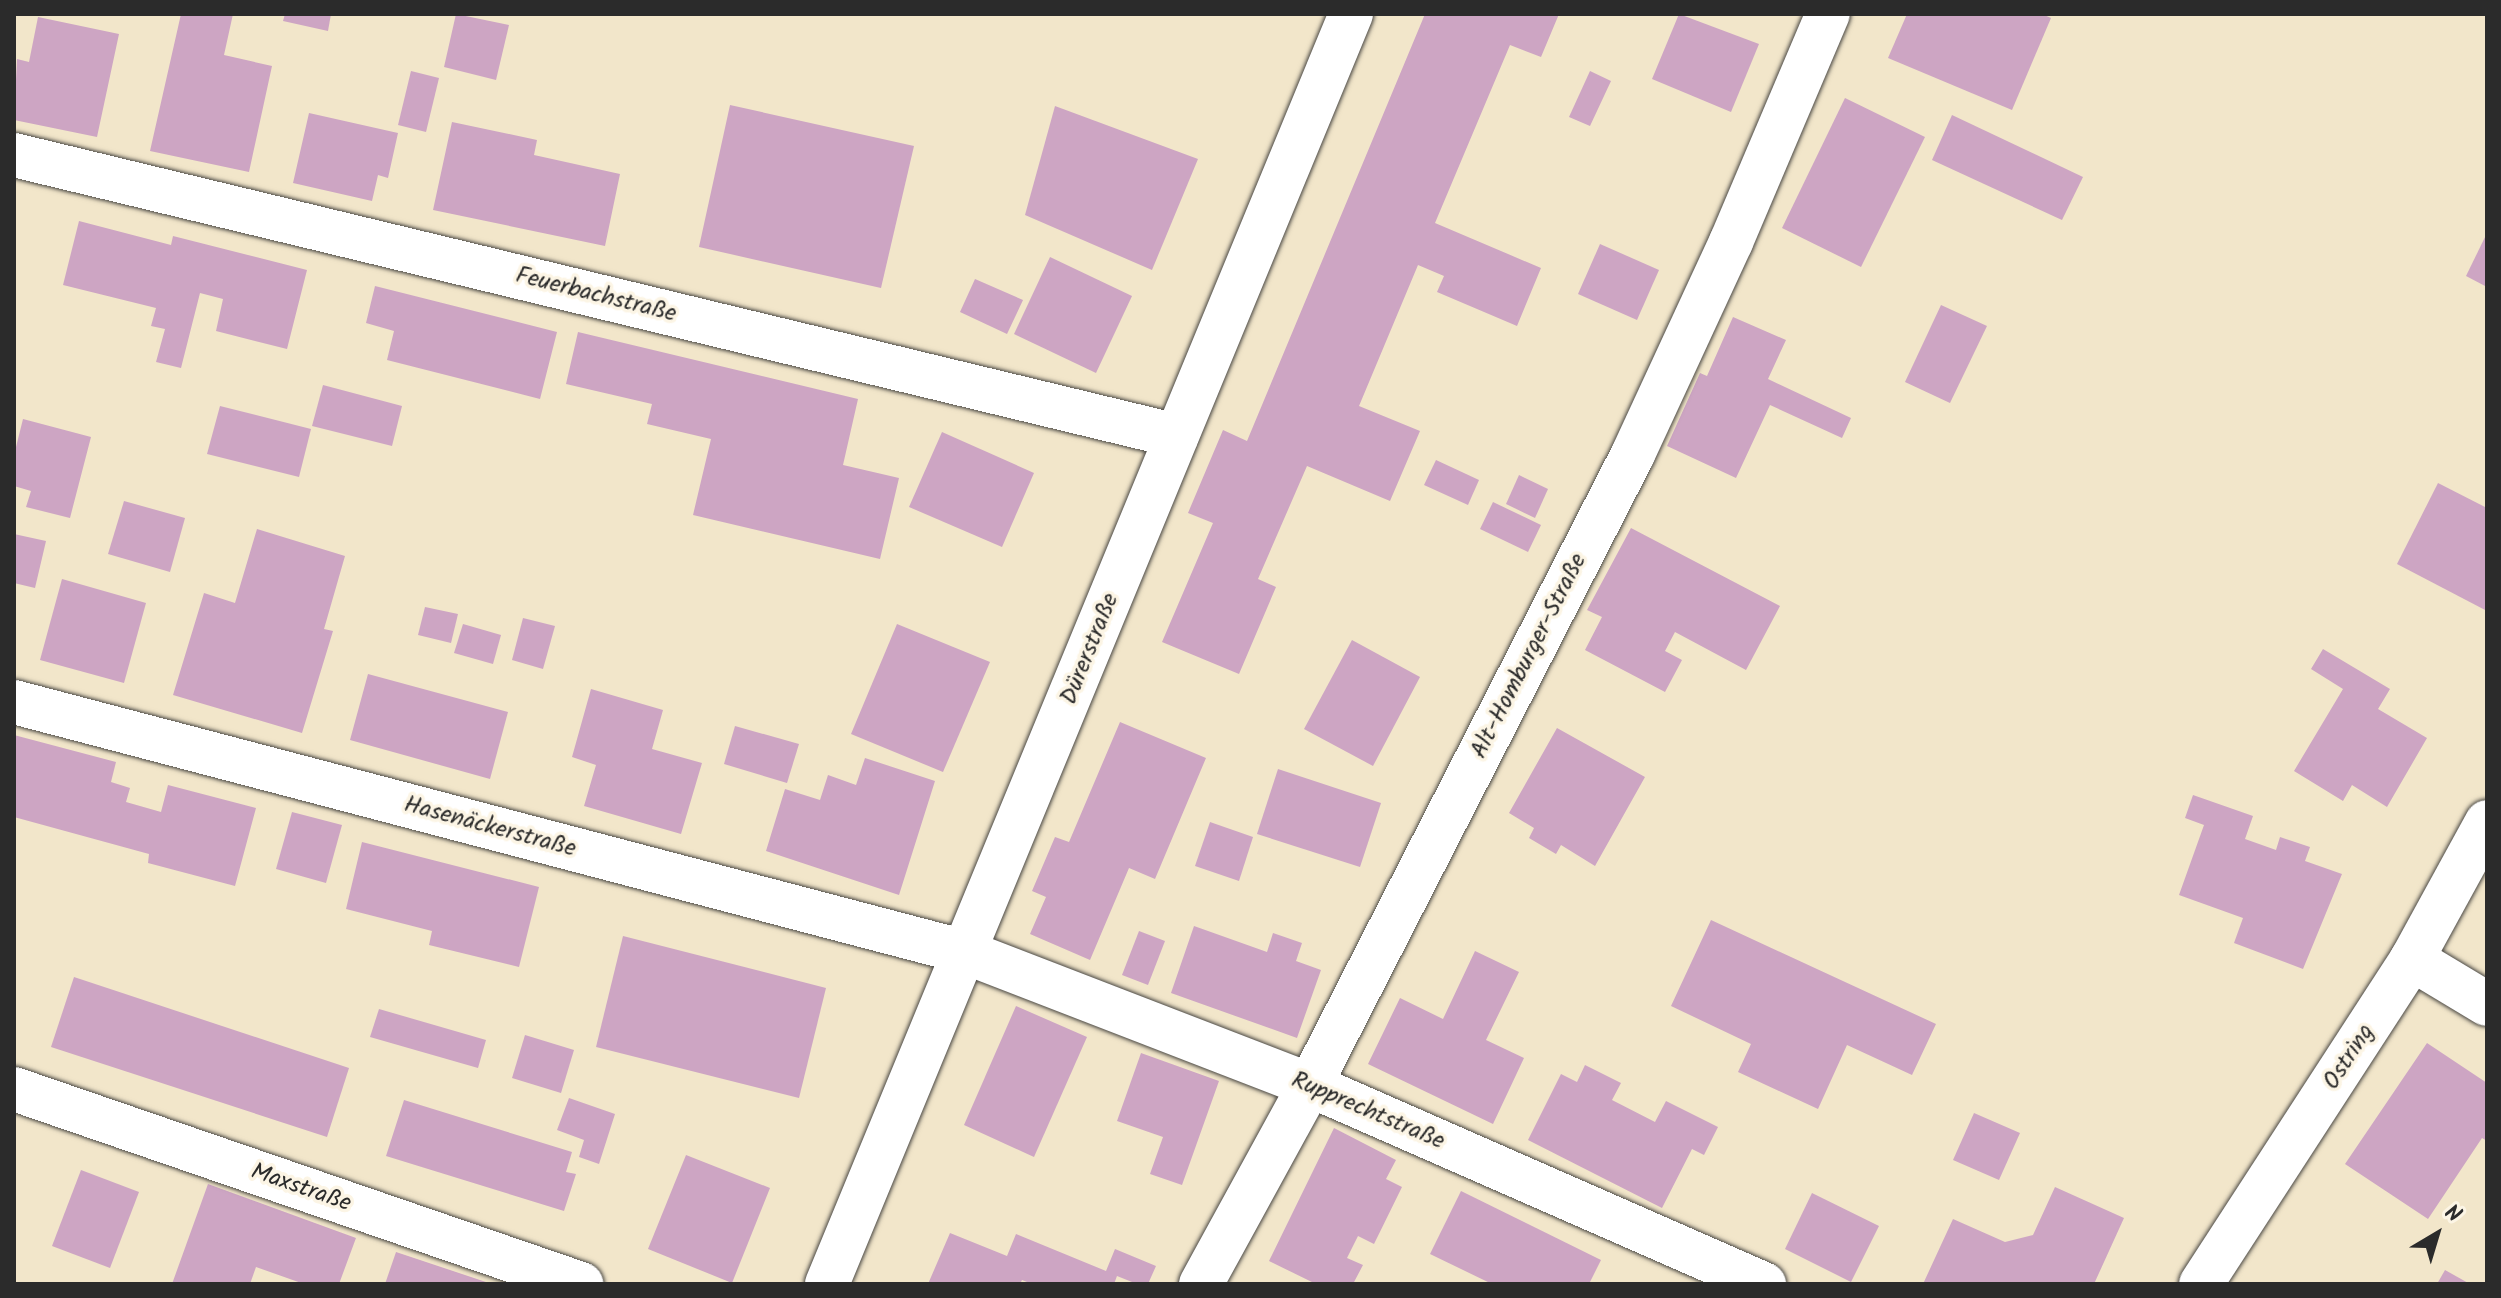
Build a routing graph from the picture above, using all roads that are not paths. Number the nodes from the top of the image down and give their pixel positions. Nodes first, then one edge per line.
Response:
1 (1351, 14) edge
2 (1828, 14) edge
3 (16, 162) edge
4 (1177, 436) junction
5 (14, 702) edge
6 (2487, 822) edge
7 (965, 952) junction
8 (2412, 959) junction
9 (2487, 1004) edge
10 (1310, 1085) junction
11 (16, 1096) edge
12 (581, 1284) edge
13 (827, 1284) edge
14 (1201, 1284) edge
15 (1764, 1284) edge
16 (2201, 1284) edge

1 - 4 street, Dürerstraße
2 - 10 street, Alt-Homburger-Straße
3 - 4 street, Feuerbachstraße
4 - 7 street, Dürerstraße
5 - 7 street, Hasenäckerstraße
6 - 8 street, Ostring
7 - 10 street, Rupprechtstraße
7 - 13 street, Dürerstraße
8 - 9 street
8 - 16 street, Ostring
10 - 14 street, Alt-Homburger-Straße
10 - 15 street, Rupprechtstraße
11 - 12 street, Maxstraße

